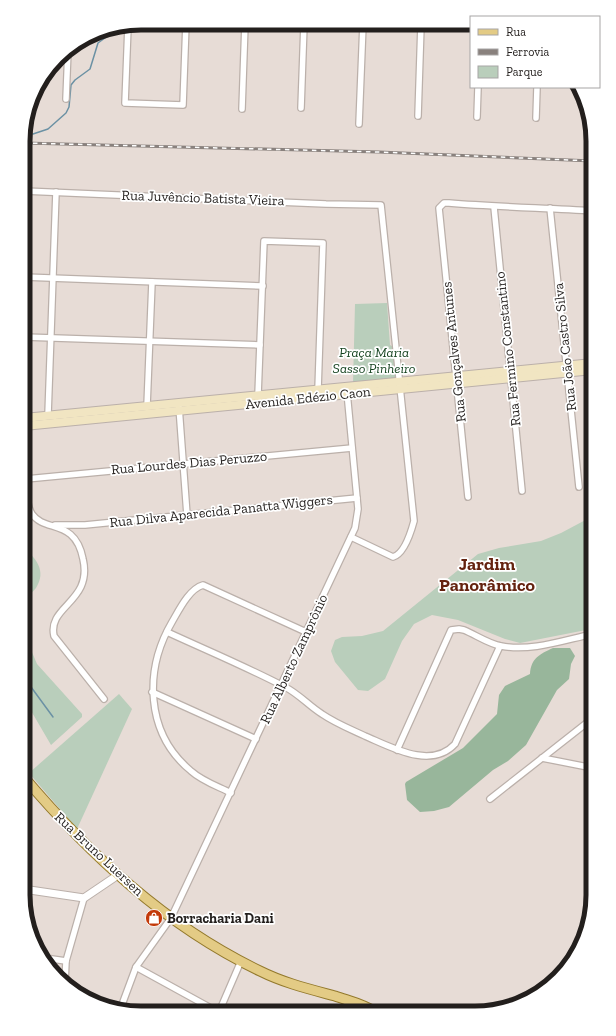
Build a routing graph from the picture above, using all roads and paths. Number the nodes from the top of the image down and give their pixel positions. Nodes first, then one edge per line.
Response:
1 (186, 30) edge
2 (245, 30) edge
3 (304, 30) edge
4 (363, 30) edge
5 (421, 30) edge
6 (128, 31) edge
7 (68, 58) edge
8 (478, 88) edge
9 (537, 88) edge
10 (66, 99) dead end
11 (301, 108) dead end
12 (242, 109) dead end
13 (418, 116) dead end
14 (477, 117) dead end
15 (536, 118) dead end
16 (359, 124) dead end
17 (30, 191) edge
18 (56, 192) junction
19 (494, 207) junction
20 (550, 208) junction
21 (586, 211) edge
22 (30, 277) edge
23 (53, 278) junction
24 (152, 282) junction
25 (262, 286) junction
26 (30, 337) edge
27 (51, 338) junction
28 (150, 341) junction
29 (260, 345) junction
30 (586, 365) edge
31 (567, 369) junction
32 (586, 370) edge
33 (511, 375) junction
34 (456, 380) junction
35 (401, 385) junction
36 (318, 390) junction
37 (347, 390) junction
38 (258, 395) junction
39 (147, 406) junction
40 (179, 407) junction
41 (48, 415) junction
42 (30, 417) edge
43 (30, 425) edge
44 (352, 448) junction
45 (183, 464) junction
46 (30, 479) edge
47 (579, 487) dead end
48 (522, 491) dead end
49 (468, 497) dead end
50 (357, 498) junction
51 (30, 509) edge
52 (187, 515) junction
53 (85, 525) junction
54 (55, 526) junction
55 (71, 535) junction
56 (350, 537) junction
57 (167, 632) junction
58 (306, 632) junction
59 (586, 635) edge
60 (500, 646) junction
61 (281, 685) junction
62 (152, 692) junction
63 (104, 699) dead end
64 (586, 723) edge
65 (256, 738) junction
66 (397, 750) junction
67 (542, 758) junction
68 (586, 767) edge
69 (30, 784) edge
70 (231, 793) junction
71 (490, 799) dead end
72 (118, 875) junction
73 (30, 890) edge
74 (84, 898) junction
75 (171, 918) junction
76 (51, 958) edge
77 (66, 960) junction
78 (241, 961) junction
79 (136, 967) junction
80 (65, 975) edge
81 (122, 1004) edge
82 (207, 1006) edge
83 (221, 1006) edge
84 (362, 1006) edge

1 - 6 street
2 - 12 street
3 - 11 street
4 - 16 street
5 - 13 street
7 - 10 street
8 - 14 street
9 - 15 street
17 - 18 street, Rua Juvêncio Batista Vieira
18 - 23 street
18 - 35 street, Rua Juvêncio Batista Vieira
19 - 20 street
19 - 33 street, Rua Fermino Constantino
19 - 34 street, Rua Gonçalves Antunes
20 - 21 street
20 - 31 street, Rua João Castro Silva
22 - 23 street
23 - 24 street
23 - 27 street
24 - 25 street
24 - 28 street
25 - 29 street
25 - 36 street
26 - 27 street
27 - 28 street
27 - 41 street
28 - 29 street
28 - 39 street
29 - 38 street
30 - 31 main road, Avenida Edézio Caon
31 - 32 main road, Avenida Edézio Caon
31 - 33 main road, Avenida Edézio Caon
31 - 47 street, Rua João Castro Silva
33 - 34 main road, Avenida Edézio Caon
33 - 48 street, Rua Fermino Constantino
34 - 35 main road, Avenida Edézio Caon
34 - 49 street, Rua Gonçalves Antunes
35 - 37 main road, Avenida Edézio Caon
35 - 56 street
36 - 37 main road, Avenida Edézio Caon
36 - 38 main road, Avenida Edézio Caon
37 - 40 main road, Avenida Edézio Caon
37 - 44 street, Rua Alberto Zamprônio
38 - 40 main road, Avenida Edézio Caon
39 - 40 main road, Avenida Edézio Caon
39 - 41 main road, Avenida Edézio Caon
40 - 43 main road, Avenida Edézio Caon
40 - 45 street
41 - 42 main road, Avenida Edézio Caon
44 - 45 street, Rua Lourdes Dias Peruzzo
44 - 50 street, Rua Alberto Zamprônio
45 - 46 street, Rua Lourdes Dias Peruzzo
45 - 52 street
50 - 52 street, Rua Dilva Aparecida Panatta Wiggers
50 - 56 street, Rua Alberto Zamprônio
51 - 54 street
52 - 53 street, Rua Dilva Aparecida Panatta Wiggers
53 - 54 street, Rua Dilva Aparecida Panatta Wiggers
53 - 55 street, Rua Dilva Aparecida Panatta Wiggers
54 - 55 street
55 - 63 street
56 - 58 street, Rua Alberto Zamprônio
57 - 58 street
57 - 61 street
57 - 62 street
58 - 61 street, Rua Alberto Zamprônio
59 - 60 street
60 - 66 street
60 - 66 street
61 - 65 street, Rua Alberto Zamprônio
61 - 66 street
62 - 65 street
62 - 70 street
64 - 67 street
65 - 70 street, Rua Alberto Zamprônio
67 - 68 street
67 - 71 street
69 - 72 main road, Rua Bruno Luersen
70 - 75 street, Rua Alberto Zamprônio
72 - 74 street
72 - 75 main road, Rua Bruno Luersen
73 - 74 street
74 - 77 street
75 - 78 main road, Rua Bruno Luersen
75 - 79 street, Rua Alberto Zamprônio
76 - 77 street
77 - 80 street
78 - 83 street
78 - 84 main road, Rua Bruno Luersen
79 - 81 street, Rua Alberto Zamprônio
79 - 82 street

